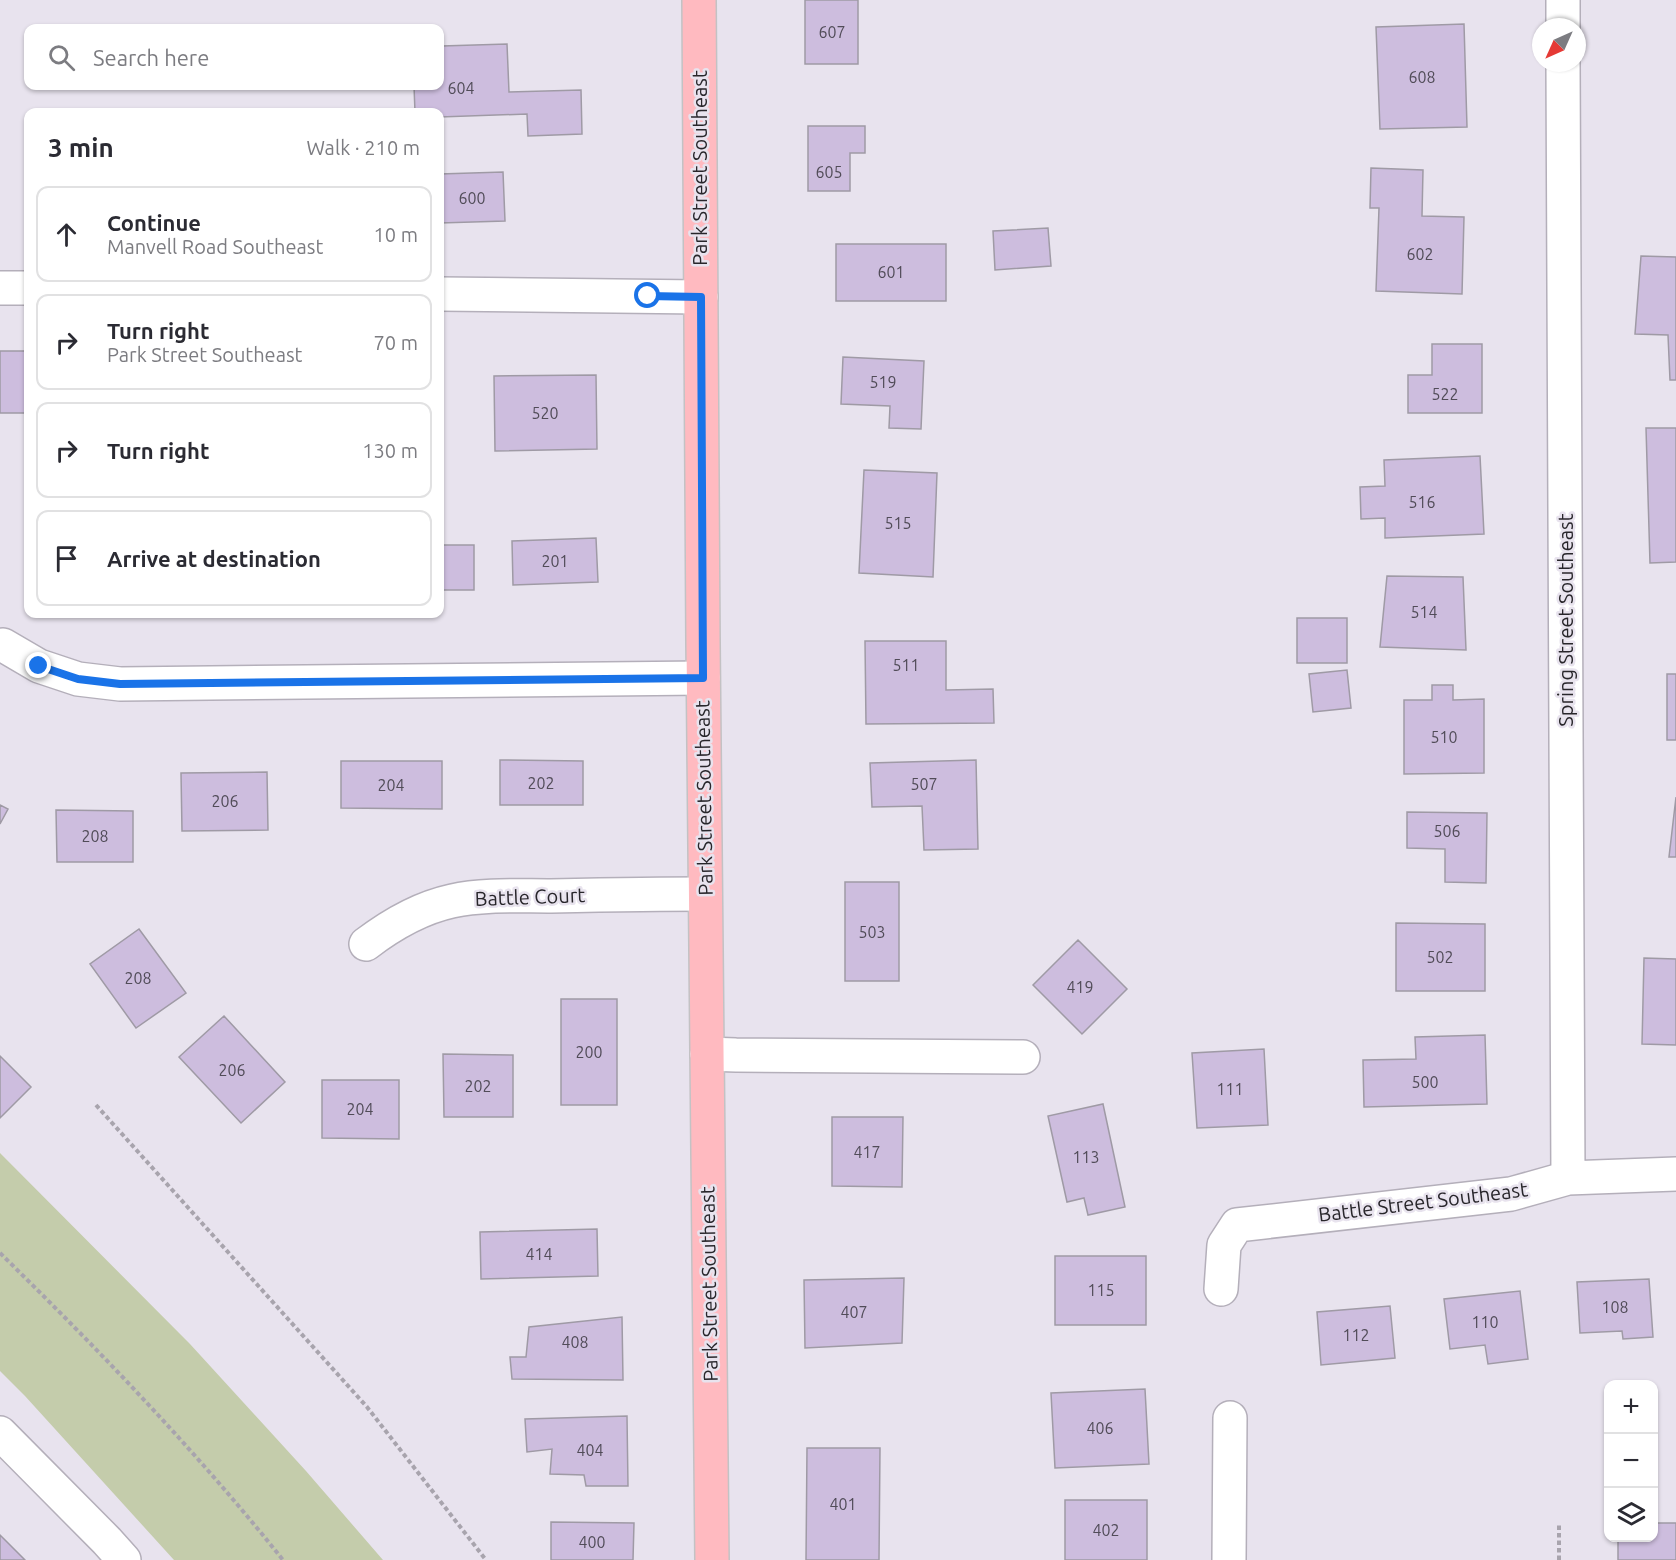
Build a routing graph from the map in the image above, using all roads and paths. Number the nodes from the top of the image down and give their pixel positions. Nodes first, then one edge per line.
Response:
1 (699, 0) edge
2 (1563, 0) edge
3 (1563, 18) edge
4 (1563, 72) edge
5 (0, 288) edge
6 (24, 288) edge
7 (444, 294) edge
8 (701, 297) junction
9 (3, 645) dead end
10 (703, 678) junction
11 (705, 894) junction
12 (366, 944) dead end
13 (707, 1054) junction
14 (1023, 1057) dead end
15 (96, 1105) dead end
16 (1676, 1174) edge
17 (1568, 1178) junction
18 (0, 1253) edge
19 (1221, 1289) dead end
20 (1230, 1418) dead end
21 (0, 1433) edge
22 (1559, 1525) dead end
23 (124, 1560) edge
24 (283, 1560) edge
25 (486, 1560) edge
26 (712, 1560) edge
27 (1229, 1560) edge
28 (1558, 1560) edge

1 - 8 main road, Park Street Southeast
2 - 3 street
4 - 17 street, Spring Street Southeast
5 - 6 street
7 - 8 street
8 - 10 main road, Park Street Southeast
9 - 10 street
10 - 11 main road, Park Street Southeast
11 - 12 street, Battle Court
11 - 13 main road, Park Street Southeast
13 - 14 street
13 - 26 main road, Park Street Southeast
15 - 25 path
16 - 17 street, Battle Street Southeast
17 - 19 street, Battle Street Southeast
18 - 24 path
20 - 27 street
21 - 23 street
22 - 28 path

